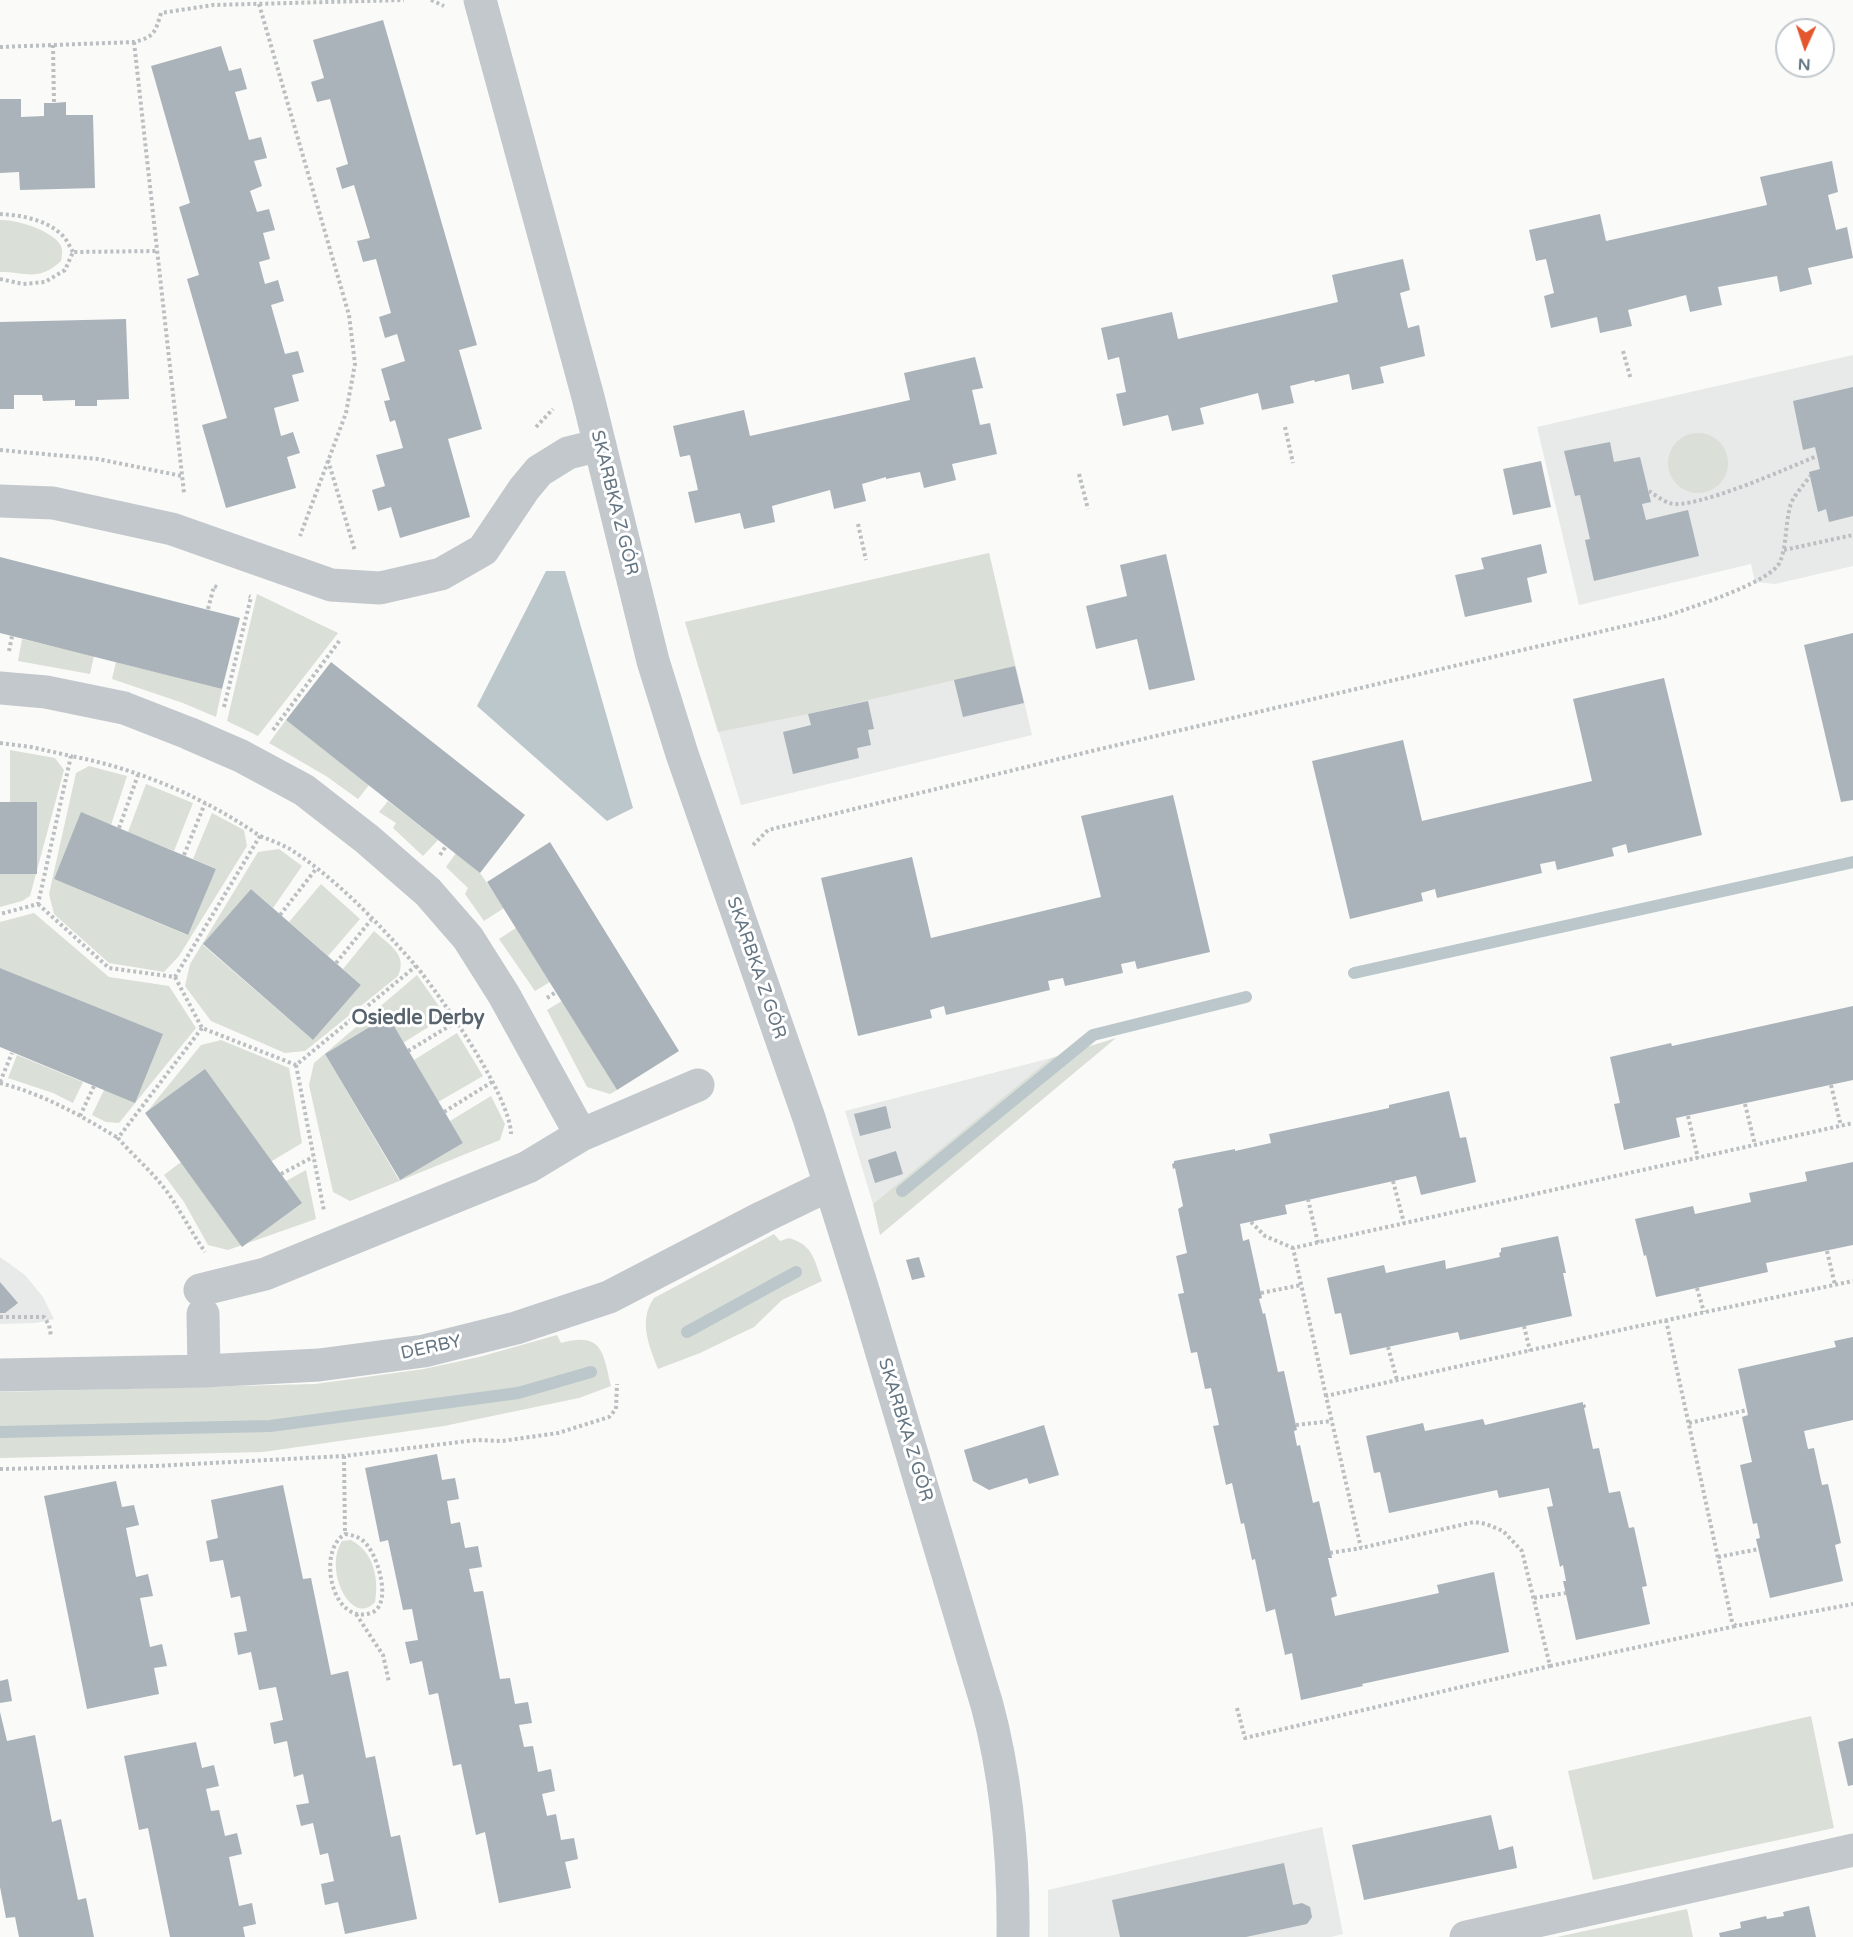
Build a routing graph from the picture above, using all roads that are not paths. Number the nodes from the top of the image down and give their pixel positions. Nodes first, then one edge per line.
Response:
1 (480, 0) edge
2 (600, 445) junction
3 (0, 501) edge
4 (0, 688) edge
5 (698, 1084) dead end
6 (581, 1135) junction
7 (829, 1185) junction
8 (204, 1371) junction
9 (0, 1375) edge
10 (1853, 1850) edge
11 (1013, 1937) edge
12 (1466, 1937) edge

1 - 2 street, SKARBKA Z GÓR
2 - 3 street
2 - 7 street, SKARBKA Z GÓR
4 - 6 street
5 - 6 street
6 - 8 street
7 - 8 street, DERBY
7 - 11 street, SKARBKA Z GÓR
8 - 9 street, DERBY
10 - 12 street

